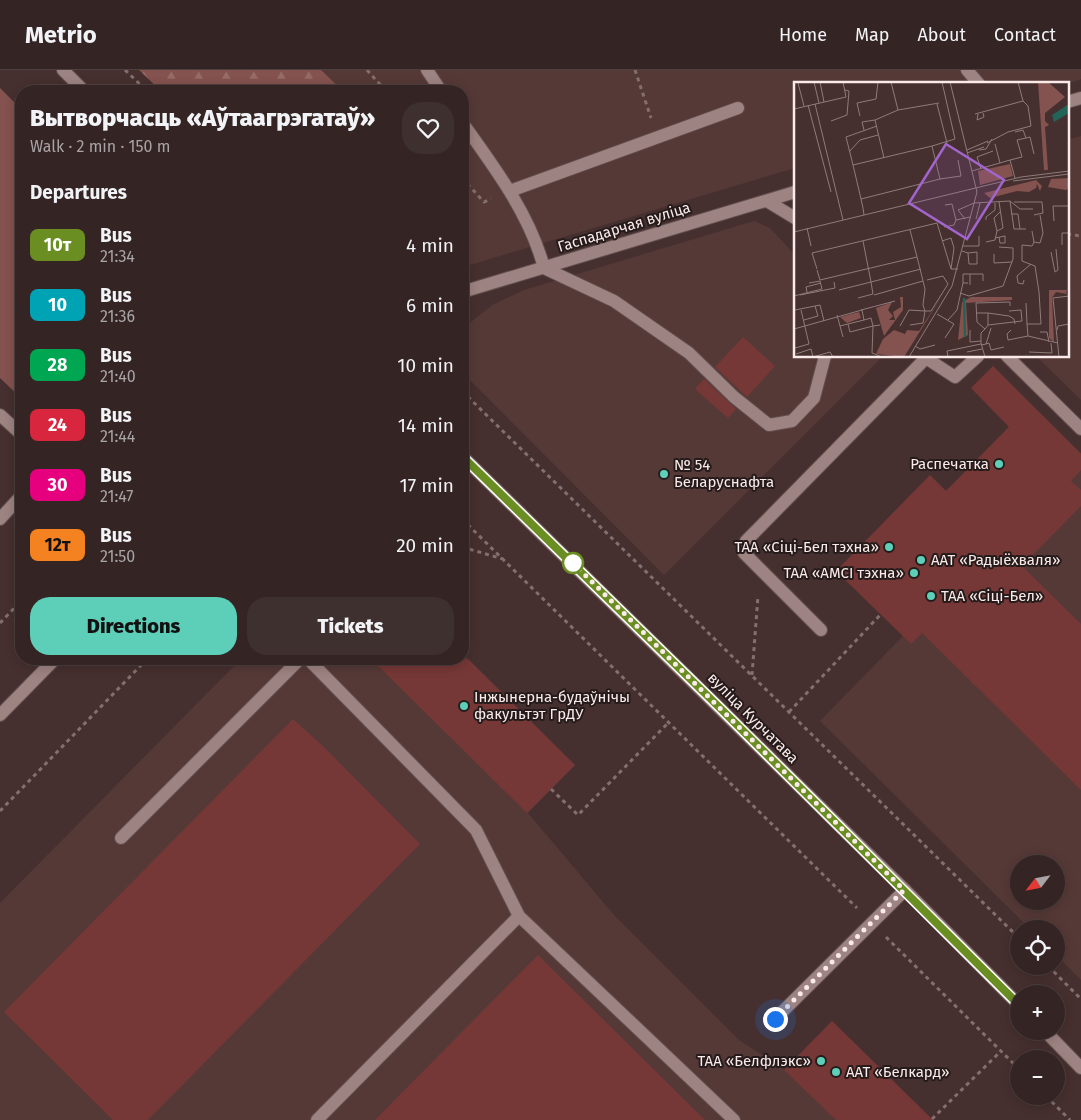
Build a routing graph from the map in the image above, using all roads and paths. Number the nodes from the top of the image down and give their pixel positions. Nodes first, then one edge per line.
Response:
1 (62, 70) edge
2 (125, 70) edge
3 (367, 70) edge
4 (426, 70) edge
5 (635, 70) edge
6 (967, 70) edge
7 (977, 82) edge
8 (78, 85) edge
9 (141, 85) edge
10 (381, 85) edge
11 (437, 85) edge
12 (1081, 98) edge
13 (1068, 102) edge
14 (738, 108) dead end
15 (469, 132) edge
16 (657, 137) junction
17 (510, 191) junction
18 (794, 192) edge
19 (767, 201) junction
20 (794, 217) edge
21 (1068, 234) edge
22 (1081, 236) edge
23 (544, 268) junction
24 (469, 290) edge
25 (824, 358) edge
26 (924, 358) edge
27 (926, 358) edge
28 (976, 358) edge
29 (1009, 358) edge
30 (469, 397) edge
31 (0, 415) edge
32 (15, 429) edge
33 (1081, 429) edge
34 (469, 463) edge
35 (15, 503) edge
36 (0, 519) edge
37 (469, 526) edge
38 (469, 549) edge
39 (504, 559) junction
40 (760, 569) junction
41 (15, 608) edge
42 (881, 614) dead end
43 (0, 623) edge
44 (821, 630) dead end
45 (49, 665) edge
46 (141, 665) edge
47 (294, 665) edge
48 (314, 665) edge
49 (752, 675) junction
50 (789, 712) junction
51 (0, 715) edge
52 (669, 722) junction
53 (551, 789) dead end
54 (0, 811) edge
55 (121, 838) dead end
56 (904, 890) junction
57 (519, 916) junction
58 (872, 922) junction
59 (1010, 929) edge
60 (1057, 975) edge
61 (1010, 996) edge
62 (1081, 999) edge
63 (775, 1019) dead end
64 (1054, 1040) edge
65 (1001, 1051) junction
66 (1010, 1060) edge
67 (1081, 1068) edge
68 (1055, 1105) edge
69 (932, 1118) dead end
70 (317, 1120) edge
71 (734, 1120) edge
72 (1070, 1120) edge

1 - 8 main road
2 - 9 path
3 - 10 path
4 - 11 main road
5 - 16 path
6 - 7 main road
12 - 13 main road
14 - 16 main road
15 - 17 main road
16 - 17 main road
17 - 23 main road
18 - 19 main road, Гаспадарчая вуліца
19 - 20 main road
19 - 23 main road, Гаспадарчая вуліца
21 - 22 path
23 - 24 main road, Гаспадарчая вуліца
23 - 25 main road
26 - 40 main road
27 - 28 main road
29 - 33 main road
30 - 49 path
31 - 32 main road
34 - 56 main road, вуліца Курчатава
35 - 36 main road
37 - 39 path
38 - 39 path
39 - 52 path
40 - 44 main road
40 - 49 path
41 - 43 path
42 - 50 path
45 - 51 main road
46 - 54 path
47 - 55 main road
48 - 57 main road
49 - 50 path
50 - 59 path
52 - 53 path
52 - 58 path
56 - 58 main road
56 - 61 main road, вуліца Курчатава
57 - 70 main road
57 - 71 main road
58 - 63 main road
58 - 65 path
60 - 62 path
64 - 67 main road
65 - 66 path
65 - 69 path
68 - 72 path

